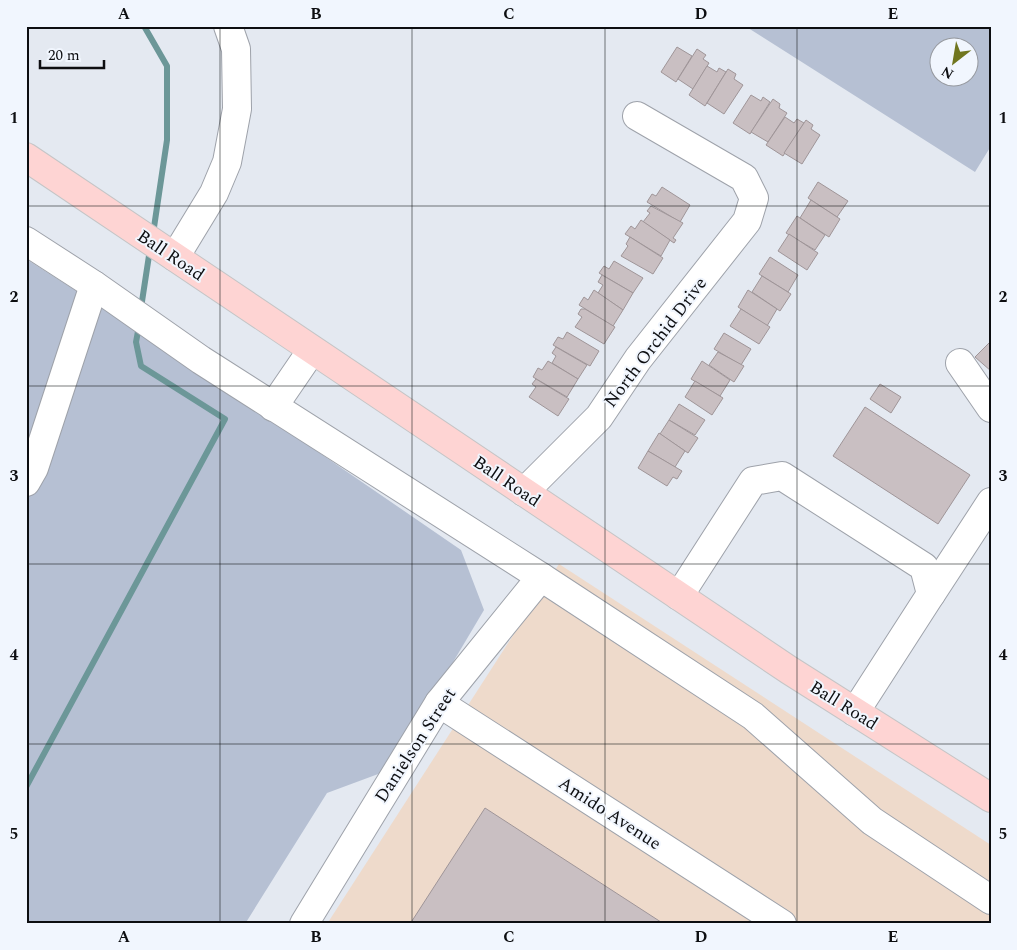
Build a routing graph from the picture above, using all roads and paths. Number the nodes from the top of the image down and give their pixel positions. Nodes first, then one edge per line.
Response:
1 (228, 26) edge
2 (637, 116) dead end
3 (26, 158) edge
4 (26, 241) edge
5 (170, 254) junction
6 (94, 285) junction
7 (312, 350) junction
8 (960, 363) dead end
9 (273, 407) junction
10 (991, 408) edge
11 (26, 482) edge
12 (524, 492) junction
13 (991, 502) edge
14 (541, 577) junction
15 (931, 594) junction
16 (679, 596) junction
17 (439, 703) junction
18 (855, 712) junction
19 (991, 798) edge
20 (991, 900) edge
21 (304, 924) edge
22 (782, 924) edge

1 - 5 street
2 - 12 street, North Orchid Drive
3 - 5 main road, Ball Road
4 - 6 street
5 - 7 main road, Ball Road
6 - 9 street
6 - 11 street
7 - 9 street
7 - 12 main road, Ball Road
8 - 10 street
9 - 14 street
12 - 16 main road, Ball Road
13 - 15 street
14 - 17 street, Danielson Street
14 - 20 street
15 - 16 street
15 - 18 street
16 - 18 main road, Ball Road
17 - 21 street, Danielson Street
17 - 22 street, Amido Avenue
18 - 19 main road, Ball Road

